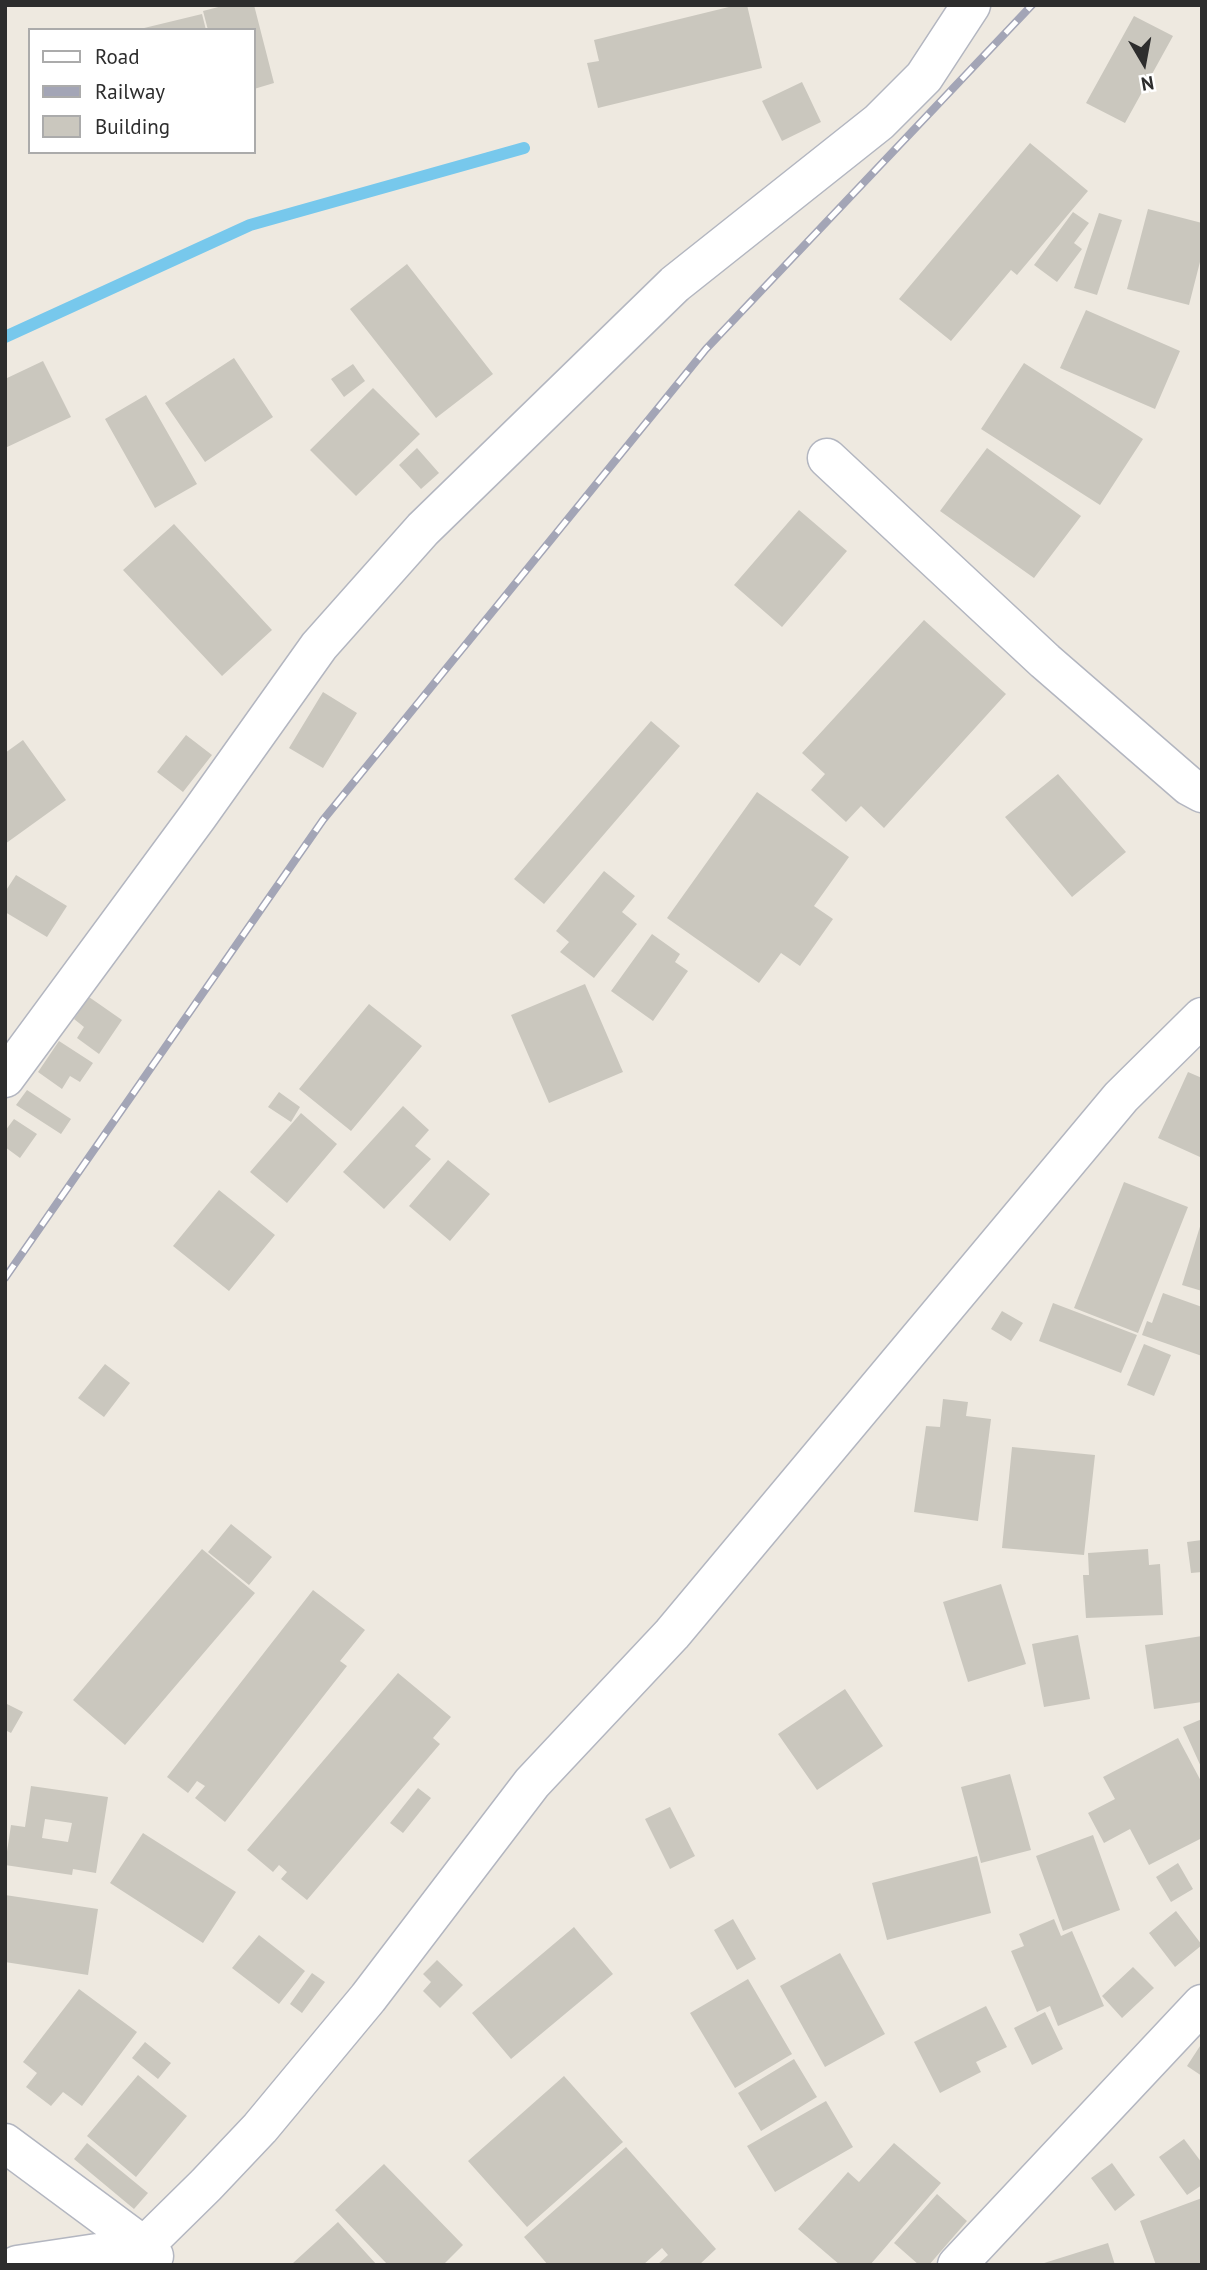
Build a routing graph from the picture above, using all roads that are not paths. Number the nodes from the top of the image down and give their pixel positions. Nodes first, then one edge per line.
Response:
1 (971, 5) edge
2 (827, 458) dead end
3 (1202, 793) edge
4 (1202, 1017) edge
5 (5, 1078) edge
6 (1202, 2004) edge
7 (5, 2143) edge
8 (153, 2255) edge
9 (17, 2265) edge
10 (957, 2265) edge

1 - 5 street
2 - 3 street
4 - 8 street
6 - 10 street
7 - 8 street
8 - 9 street

